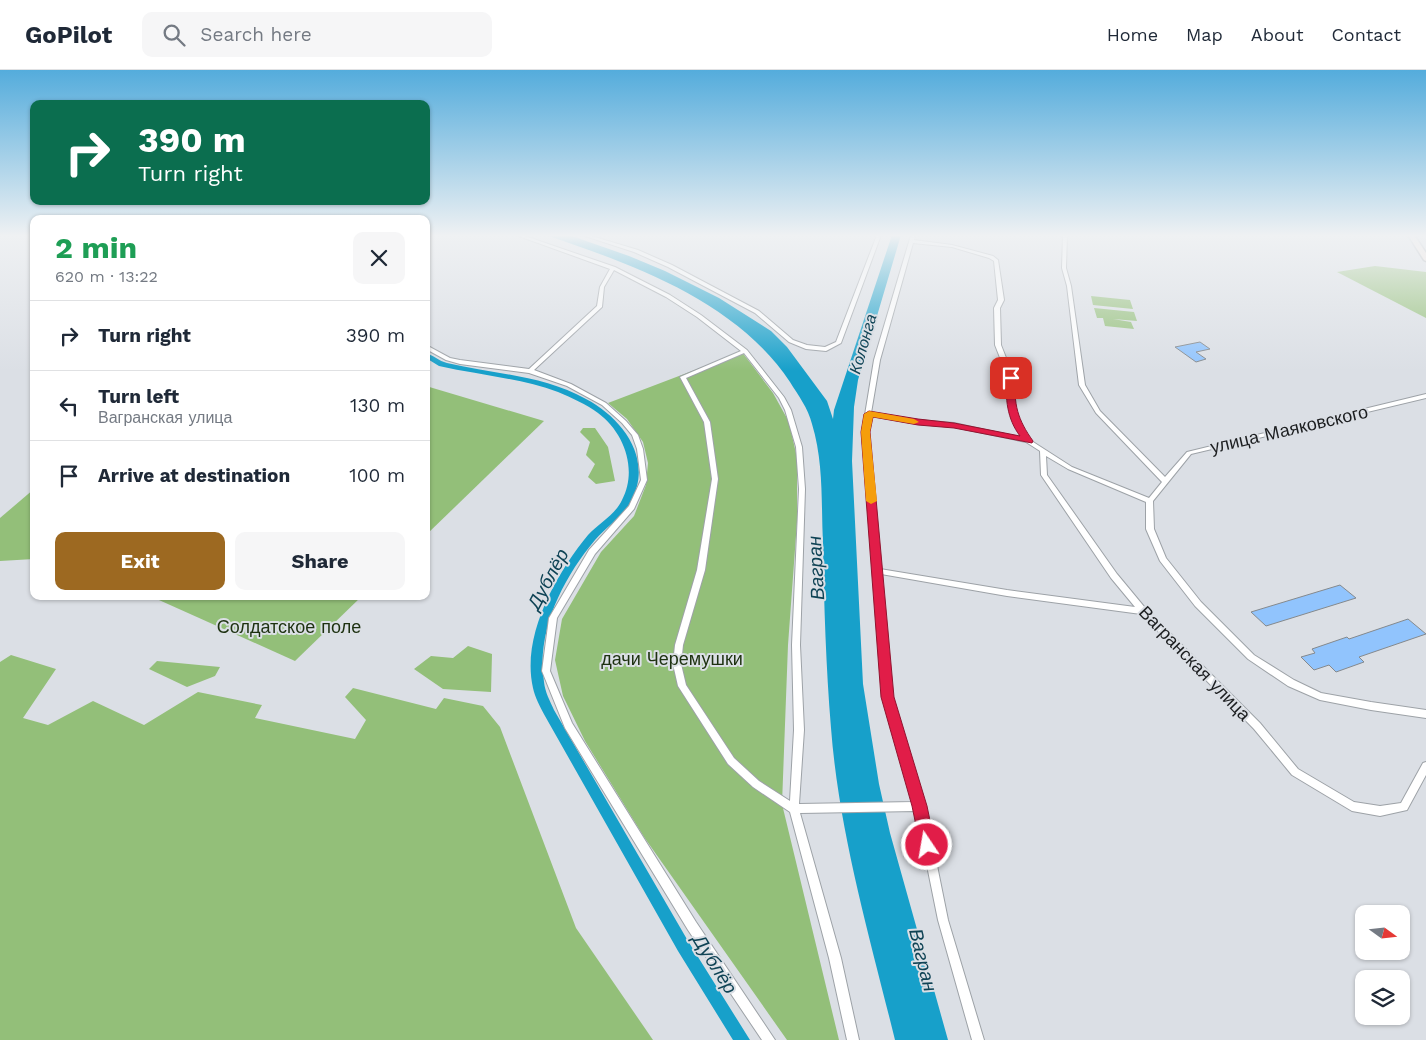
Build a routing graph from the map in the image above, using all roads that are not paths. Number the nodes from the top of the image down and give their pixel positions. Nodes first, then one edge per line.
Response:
1 (606, 280) edge
2 (637, 280) edge
3 (697, 280) edge
4 (862, 280) edge
5 (900, 280) edge
6 (999, 280) edge
7 (1067, 280) edge
8 (430, 349) edge
9 (745, 352) junction
10 (530, 371) junction
11 (1426, 396) edge
12 (869, 414) junction
13 (1028, 441) junction
14 (1043, 450) junction
15 (1165, 481) junction
16 (1150, 501) junction
17 (878, 572) junction
18 (1143, 611) junction
19 (1426, 714) edge
20 (1426, 766) edge
21 (920, 806) junction
22 (798, 809) junction
23 (769, 1040) edge
24 (853, 1040) edge
25 (978, 1040) edge

1 - 10 street
2 - 9 street
3 - 4 street
5 - 12 street
6 - 13 street
7 - 15 street
8 - 10 street
9 - 22 street
9 - 22 street
10 - 23 street
11 - 15 street, улица Маяковского
12 - 13 street
12 - 17 street
13 - 14 street
14 - 16 street
14 - 18 street, Вагранская улица
15 - 16 street, улица Маяковского
16 - 19 street
17 - 18 street
17 - 21 street
18 - 20 street, Вагранская улица
21 - 22 street
21 - 25 street
22 - 24 street

